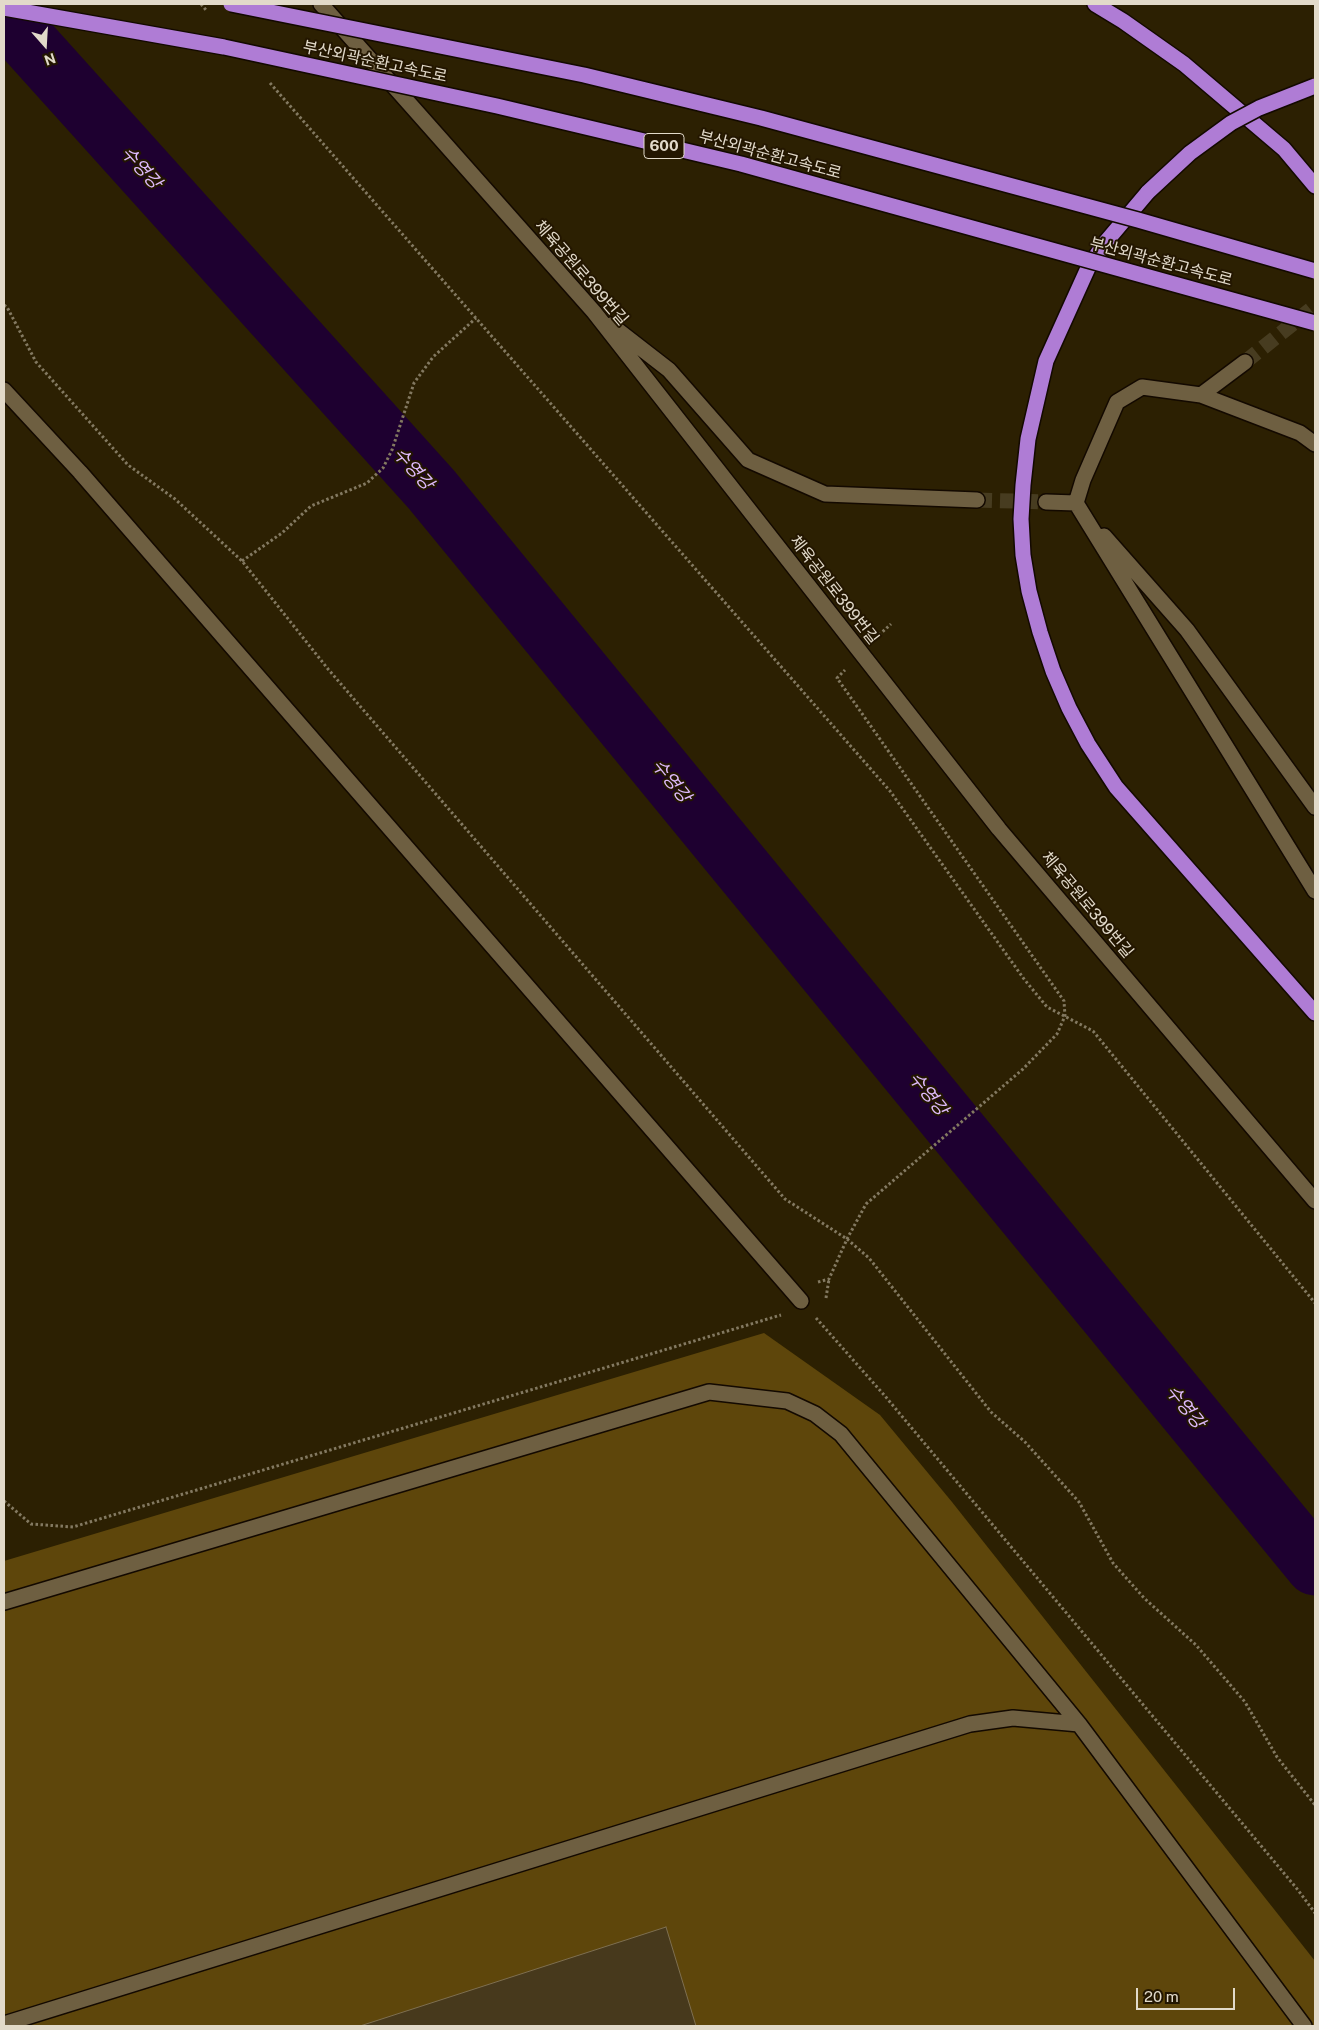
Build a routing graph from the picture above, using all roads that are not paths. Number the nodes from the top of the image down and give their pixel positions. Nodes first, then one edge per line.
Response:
1 (231, 4) edge
2 (321, 4) edge
3 (1095, 4) edge
4 (4, 8) edge
5 (1315, 86) edge
6 (1315, 186) edge
7 (1315, 271) edge
8 (594, 312) junction
9 (1315, 323) edge
10 (1245, 362) tunnel mouth
11 (4, 390) edge
12 (1201, 395) junction
13 (1315, 444) edge
14 (977, 500) tunnel mouth
15 (1046, 502) tunnel mouth
16 (1076, 503) junction
17 (1315, 808) edge
18 (1315, 891) edge
19 (1315, 1013) edge
20 (1315, 1202) edge
21 (796, 1296) road end
22 (4, 1602) edge
23 (1079, 1724) junction
24 (4, 2024) edge
25 (1304, 2026) edge

1 - 7 highway, 부산외곽순환고속도로, bridge
2 - 8 street, 체육공원로399번길
3 - 6 highway
4 - 9 highway, 부산외곽순환고속도로 / 600, bridge
5 - 19 highway, bridge
8 - 14 street
8 - 20 street, 체육공원로399번길
10 - 12 street
11 - 21 street
12 - 13 street
12 - 16 street
15 - 16 street
16 - 17 street
16 - 18 street
22 - 23 street
23 - 24 street
23 - 25 street

